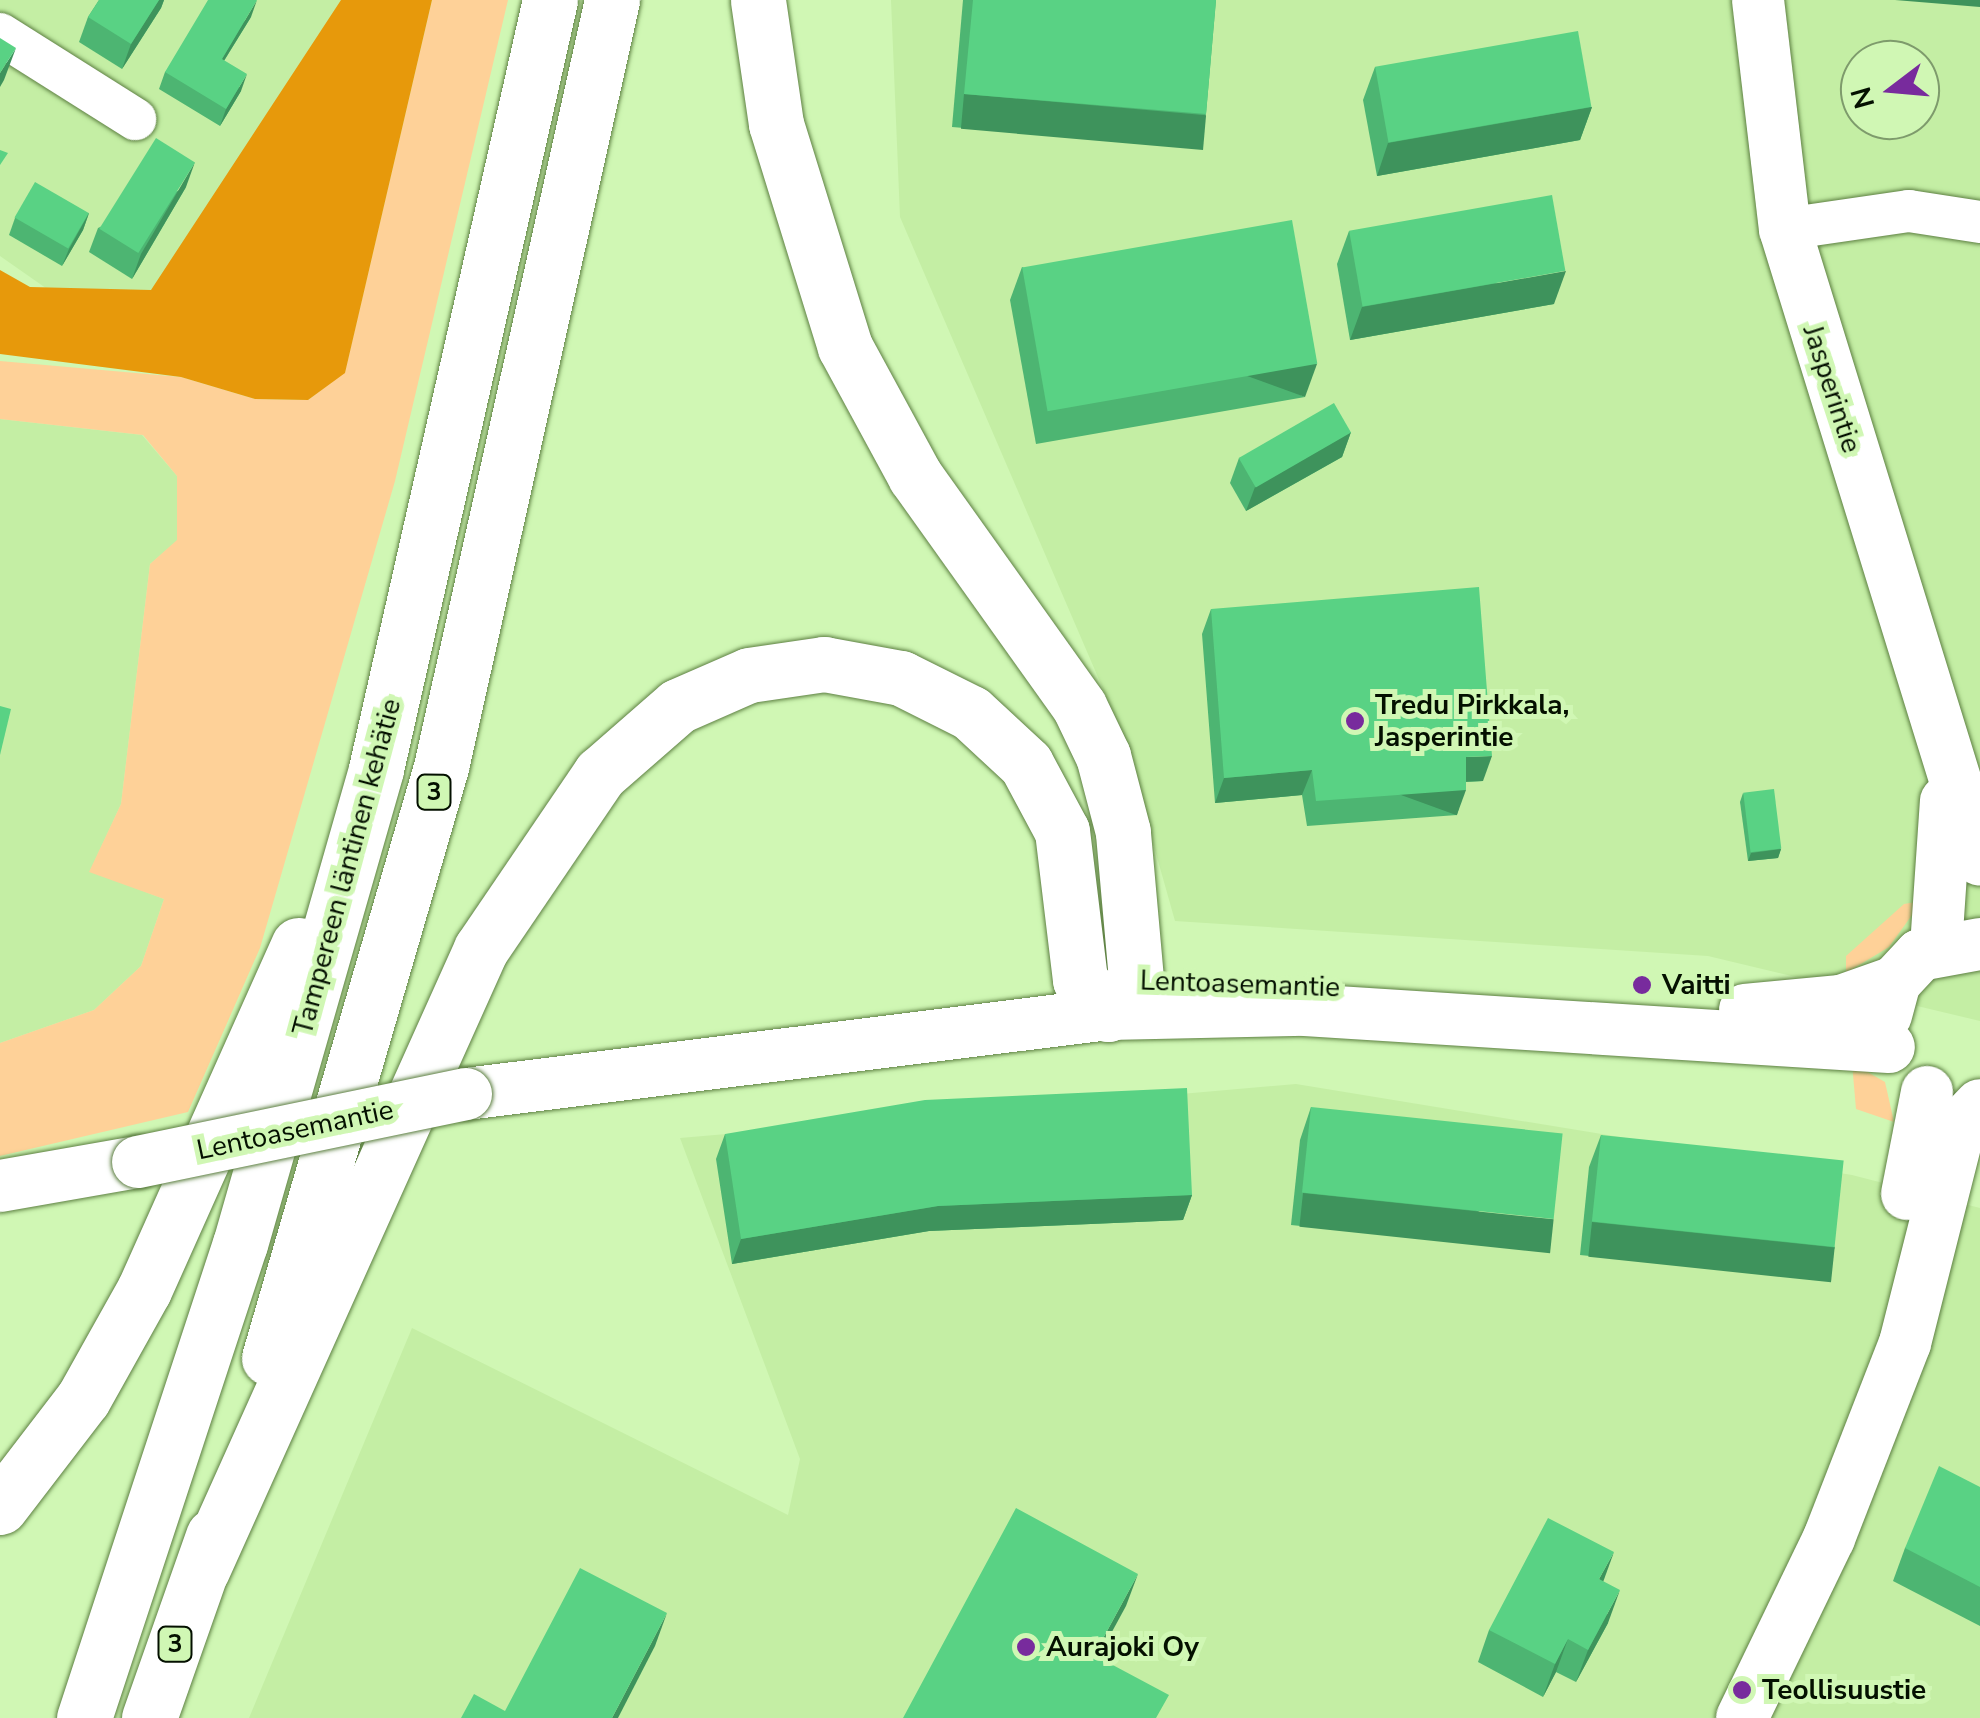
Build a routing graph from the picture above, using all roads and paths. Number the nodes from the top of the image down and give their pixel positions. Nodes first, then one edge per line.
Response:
1 (550, 0) edge
2 (612, 0) edge
3 (758, 0) edge
4 (1758, 0) edge
5 (0, 34) edge
6 (135, 119) dead end
7 (1980, 222) edge
8 (1785, 229) junction
9 (376, 769) junction
10 (1946, 769) junction
11 (1980, 860) edge
12 (1958, 945) edge
13 (1895, 982) junction
14 (1108, 991) junction
15 (1890, 1047) junction
16 (1928, 1092) junction
17 (1980, 1102) edge
18 (0, 1186) edge
19 (1869, 1417) junction
20 (0, 1506) edge
21 (202, 1570) junction
22 (84, 1718) edge
23 (149, 1718) edge
24 (1742, 1718) edge

1 - 9 highway, Tampereen läntinen kehätie / 3
2 - 21 highway, 3
3 - 14 highway
4 - 8 main road, Jasperintie
5 - 6 street
7 - 8 street
8 - 10 main road, Jasperintie
9 - 20 highway
9 - 22 highway, Tampereen läntinen kehätie / 3
10 - 11 main road, Jasperintie
10 - 12 main road, Jasperintie
12 - 13 main road
13 - 14 main road, Lentoasemantie
13 - 15 main road
14 - 15 main road, Lentoasemantie
14 - 18 main road, Lentoasemantie, bridge
14 - 21 highway
15 - 16 main road
16 - 17 main road
16 - 19 main road
17 - 19 main road
19 - 24 main road
21 - 23 highway, 3

